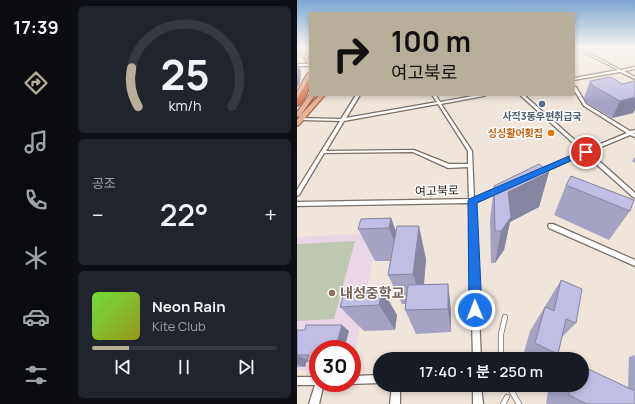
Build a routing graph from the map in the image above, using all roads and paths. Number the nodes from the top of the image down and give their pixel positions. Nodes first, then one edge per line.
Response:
1 (612, 66) edge
2 (635, 68) edge
3 (620, 70) junction
4 (309, 76) edge
5 (635, 78) edge
6 (575, 79) edge
7 (309, 83) edge
8 (575, 89) edge
9 (311, 96) edge
10 (321, 96) edge
11 (357, 96) edge
12 (435, 96) edge
13 (478, 96) edge
14 (523, 96) edge
15 (297, 97) edge
16 (439, 103) junction
17 (297, 104) edge
18 (298, 119) edge
19 (343, 120) junction
20 (633, 133) edge
21 (323, 152) junction
22 (586, 152) junction
23 (471, 165) junction
24 (536, 174) edge
25 (501, 189) edge
26 (297, 194) edge
27 (635, 196) edge
28 (473, 201) junction
29 (297, 204) edge
30 (551, 226) dead end
31 (635, 263) edge
32 (505, 317) dead end
33 (477, 352) edge
34 (501, 352) edge
35 (373, 379) edge
36 (361, 380) edge
37 (297, 381) edge
38 (309, 382) edge
39 (317, 392) edge
40 (396, 392) edge
41 (477, 392) edge
42 (512, 392) edge
43 (507, 397) dead end
44 (314, 404) edge
45 (395, 404) edge
46 (478, 404) edge
47 (503, 404) edge
48 (519, 404) edge

1 - 3 street
2 - 3 street
3 - 5 street
3 - 6 street
4 - 15 main road
7 - 17 highway
8 - 20 street
9 - 18 main road
10 - 18 main road
11 - 19 street
12 - 16 street
13 - 16 street
14 - 22 street
16 - 19 street
16 - 23 street
18 - 19 street
19 - 21 street
20 - 22 street
21 - 23 street
21 - 26 street
22 - 24 street
22 - 27 street
23 - 28 street
25 - 28 street, 여고북로
28 - 29 street, 여고북로
28 - 33 street
30 - 31 street
32 - 34 lane
35 - 36 street
37 - 38 street
39 - 44 street
40 - 45 street
41 - 46 street
42 - 48 lane
43 - 47 lane

